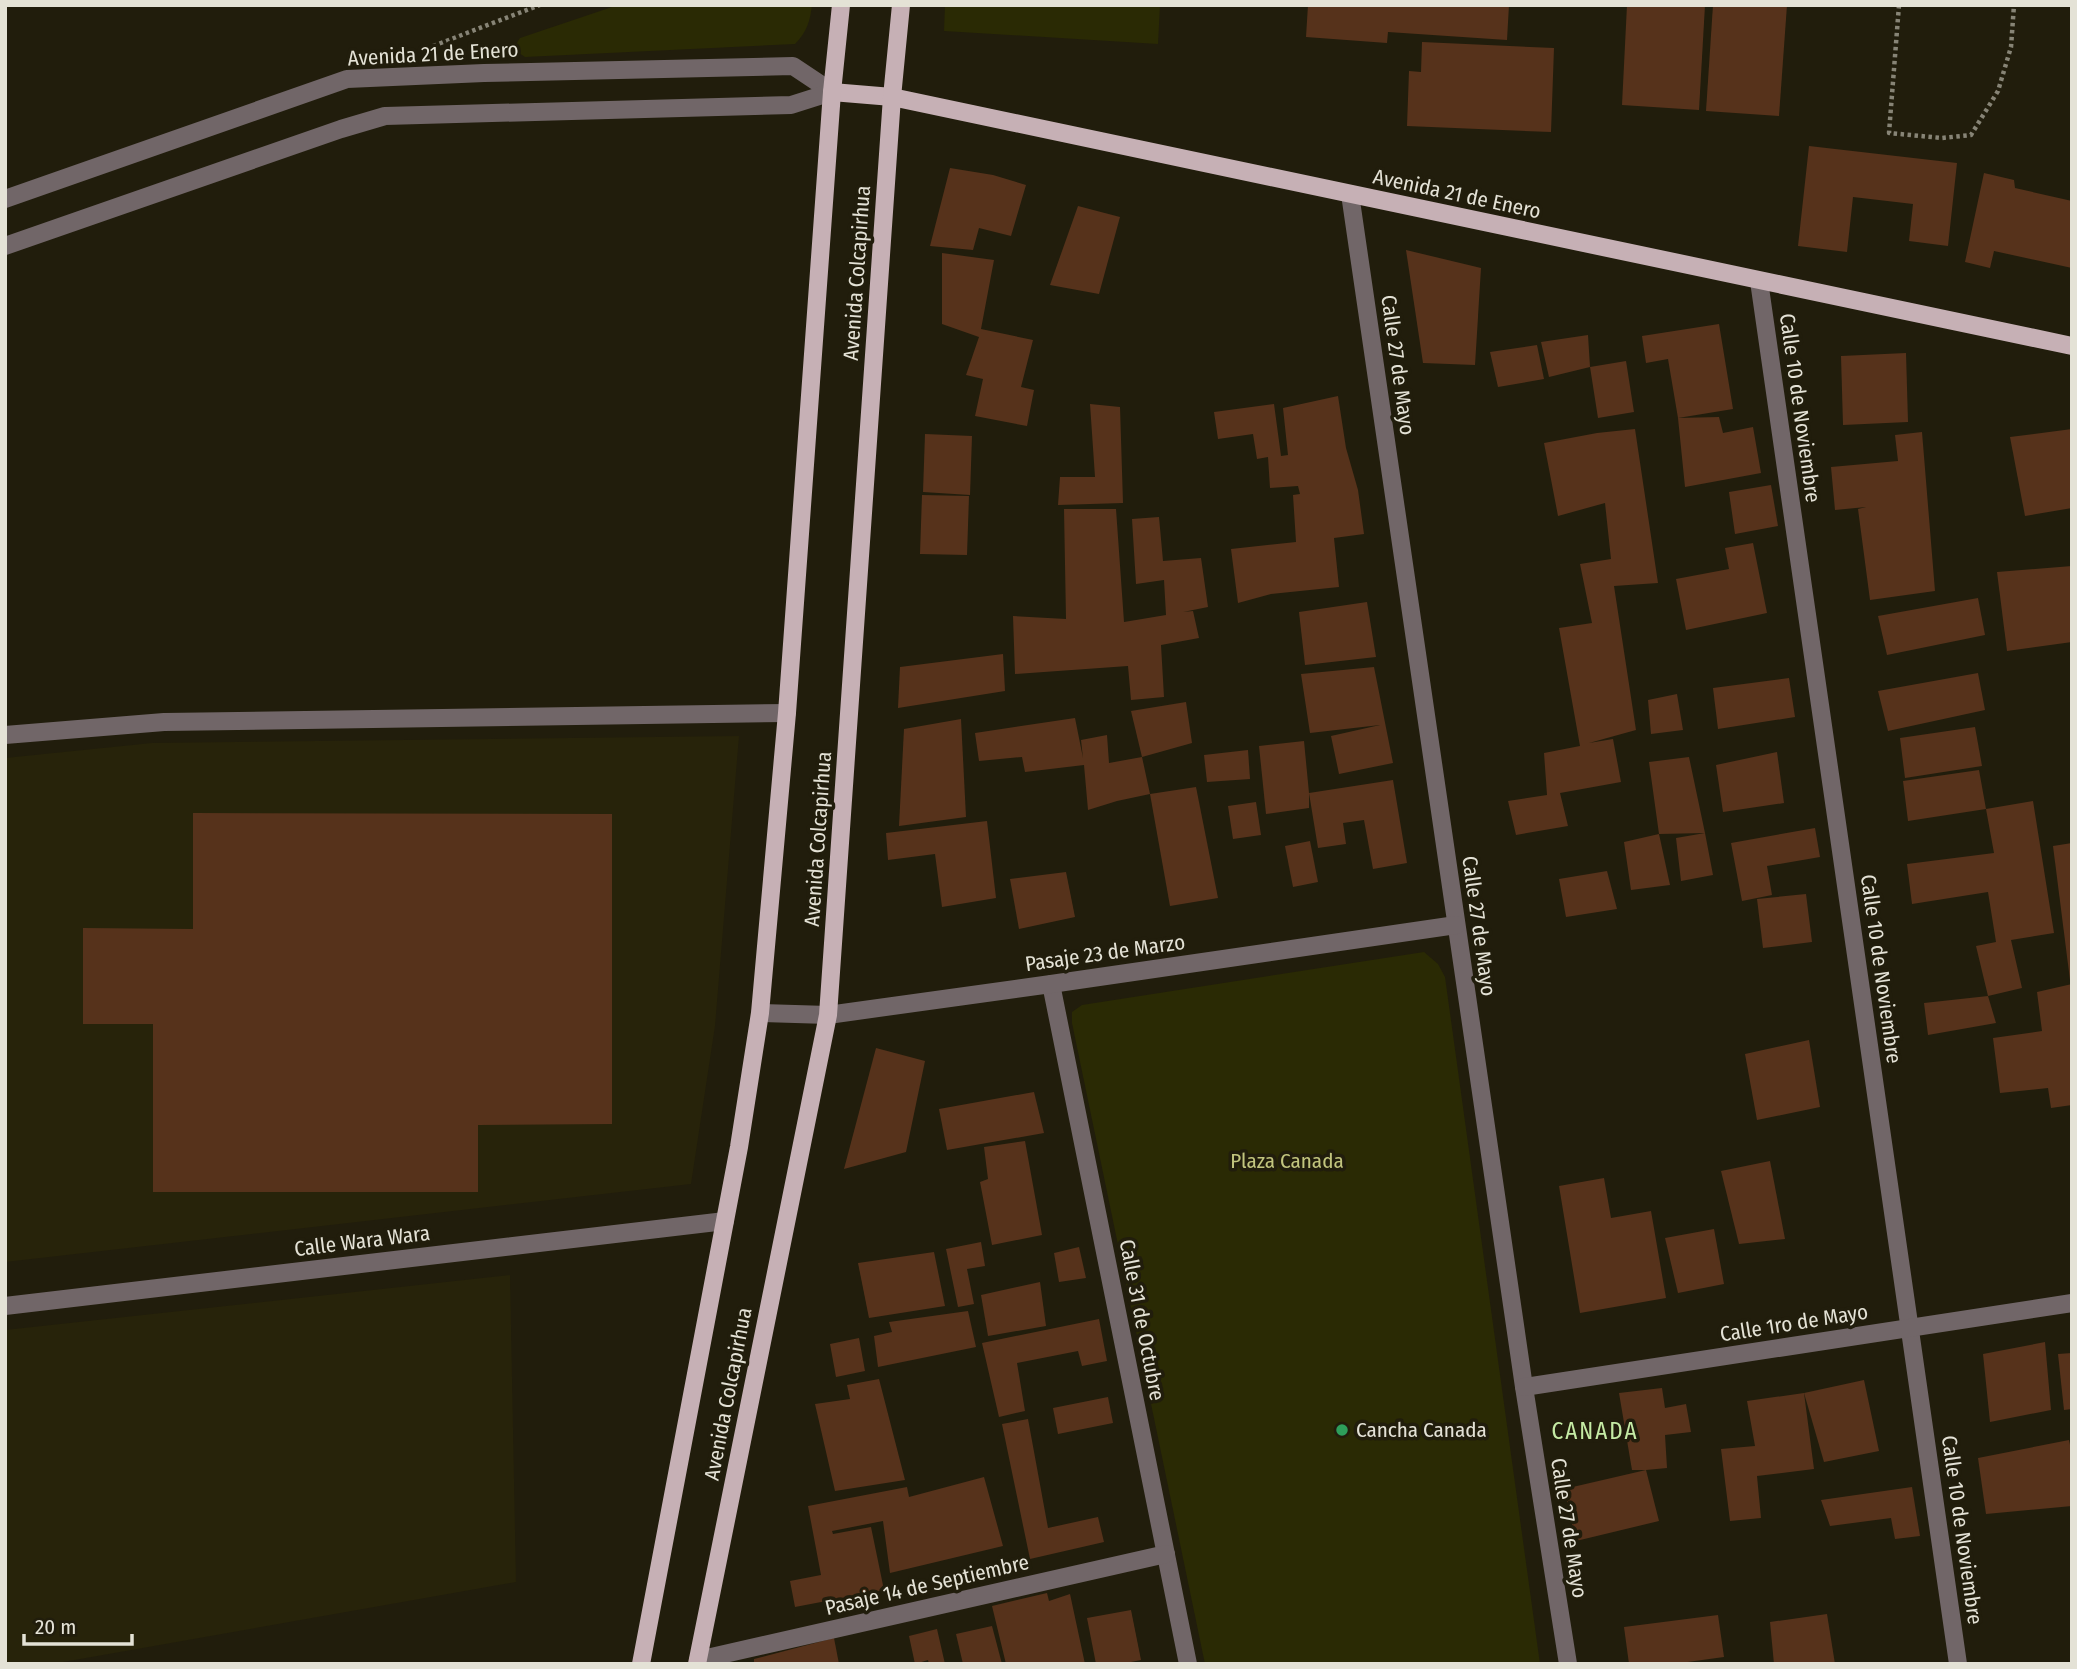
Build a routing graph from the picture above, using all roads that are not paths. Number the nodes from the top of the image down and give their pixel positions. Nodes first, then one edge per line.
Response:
1 (841, 5) edge
2 (901, 5) edge
3 (832, 92) junction
4 (892, 97) junction
5 (1350, 194) junction
6 (5, 198) edge
7 (5, 246) edge
8 (1759, 281) junction
9 (2072, 346) edge
10 (787, 713) junction
11 (5, 735) edge
12 (1456, 925) junction
13 (1051, 984) junction
14 (760, 1013) junction
15 (828, 1015) junction
16 (725, 1221) junction
17 (2072, 1303) edge
18 (5, 1306) edge
19 (1909, 1328) junction
20 (1524, 1387) junction
21 (1166, 1554) junction
22 (697, 1662) edge
23 (641, 1664) edge
24 (1188, 1664) edge
25 (1568, 1664) edge
26 (1958, 1664) edge

1 - 3 main road, Avenida Colcapirhua
2 - 4 main road, Avenida Colcapirhua
3 - 4 main road, Avenida 21 de Enero
3 - 6 street, Avenida 21 de Enero
3 - 7 street, Avenida 21 de Enero
3 - 10 main road, Avenida Colcapirhua
4 - 5 main road, Avenida 21 de Enero
4 - 15 main road, Avenida Colcapirhua
5 - 8 main road, Avenida 21 de Enero
5 - 12 street, Calle 27 de Mayo
8 - 9 main road, Avenida 21 de Enero
8 - 19 street, Calle 10 de Noviembre
10 - 11 street
10 - 14 main road, Avenida Colcapirhua
12 - 13 street, Pasaje 23 de Marzo
12 - 20 street, Calle 27 de Mayo
13 - 15 street, Pasaje 23 de Marzo
13 - 21 street, Calle 31 de Octubre
14 - 15 street, Pasaje 23 de Marzo
14 - 16 main road, Avenida Colcapirhua
15 - 22 main road, Avenida Colcapirhua
16 - 18 street, Calle Wara Wara
16 - 23 main road, Avenida Colcapirhua
17 - 19 street, Calle 1ro de Mayo
19 - 20 street, Calle 1ro de Mayo
19 - 26 street, Calle 10 de Noviembre
20 - 25 street, Calle 27 de Mayo
21 - 22 street, Pasaje 14 de Septiembre
21 - 24 street, Calle 31 de Octubre

